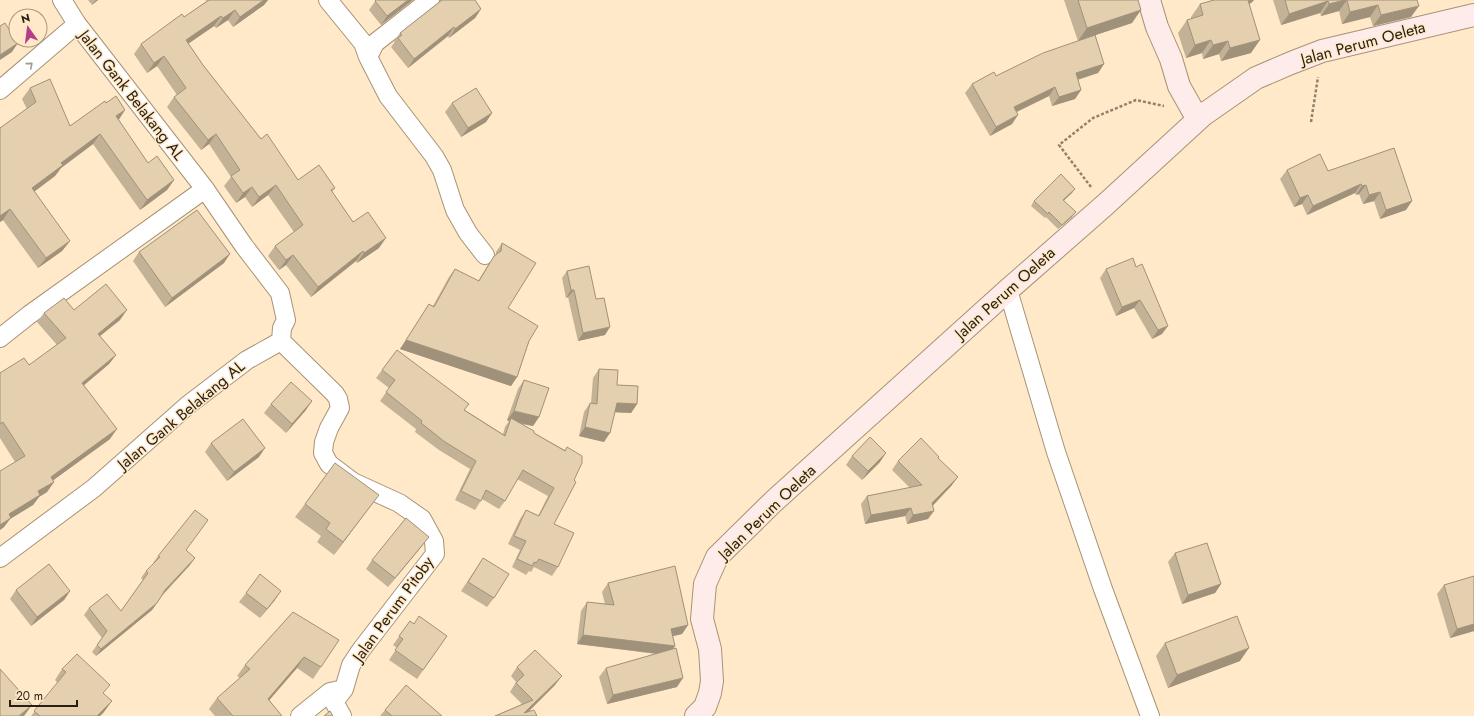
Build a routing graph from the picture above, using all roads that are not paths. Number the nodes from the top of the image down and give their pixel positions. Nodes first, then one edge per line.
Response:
1 (62, 0) edge
2 (328, 0) edge
3 (430, 0) edge
4 (1149, 0) edge
5 (1474, 15) edge
6 (77, 24) junction
7 (368, 57) junction
8 (0, 90) edge
9 (1198, 113) junction
10 (205, 188) junction
11 (485, 255) dead end
12 (1008, 290) junction
13 (0, 338) edge
14 (281, 341) junction
15 (0, 558) edge
16 (344, 689) junction
17 (300, 716) edge
18 (342, 716) edge
19 (696, 716) edge
20 (1150, 716) edge

1 - 6 street, Jalan Gank Belakang AL
2 - 7 street
3 - 7 street
4 - 9 street
5 - 9 street, Jalan Perum Oeleta
8 -> 6 street
6 - 10 street, Jalan Gank Belakang AL
7 - 11 street
9 - 12 street, Jalan Perum Oeleta
10 - 13 street
10 - 14 street, Jalan Gank Belakang AL
12 - 19 street, Jalan Perum Oeleta
12 - 20 street
14 - 15 street, Jalan Gank Belakang AL
14 - 16 street, Jalan Perum Pitoby
16 - 17 street
16 - 18 street, Jalan Perum Pitoby

